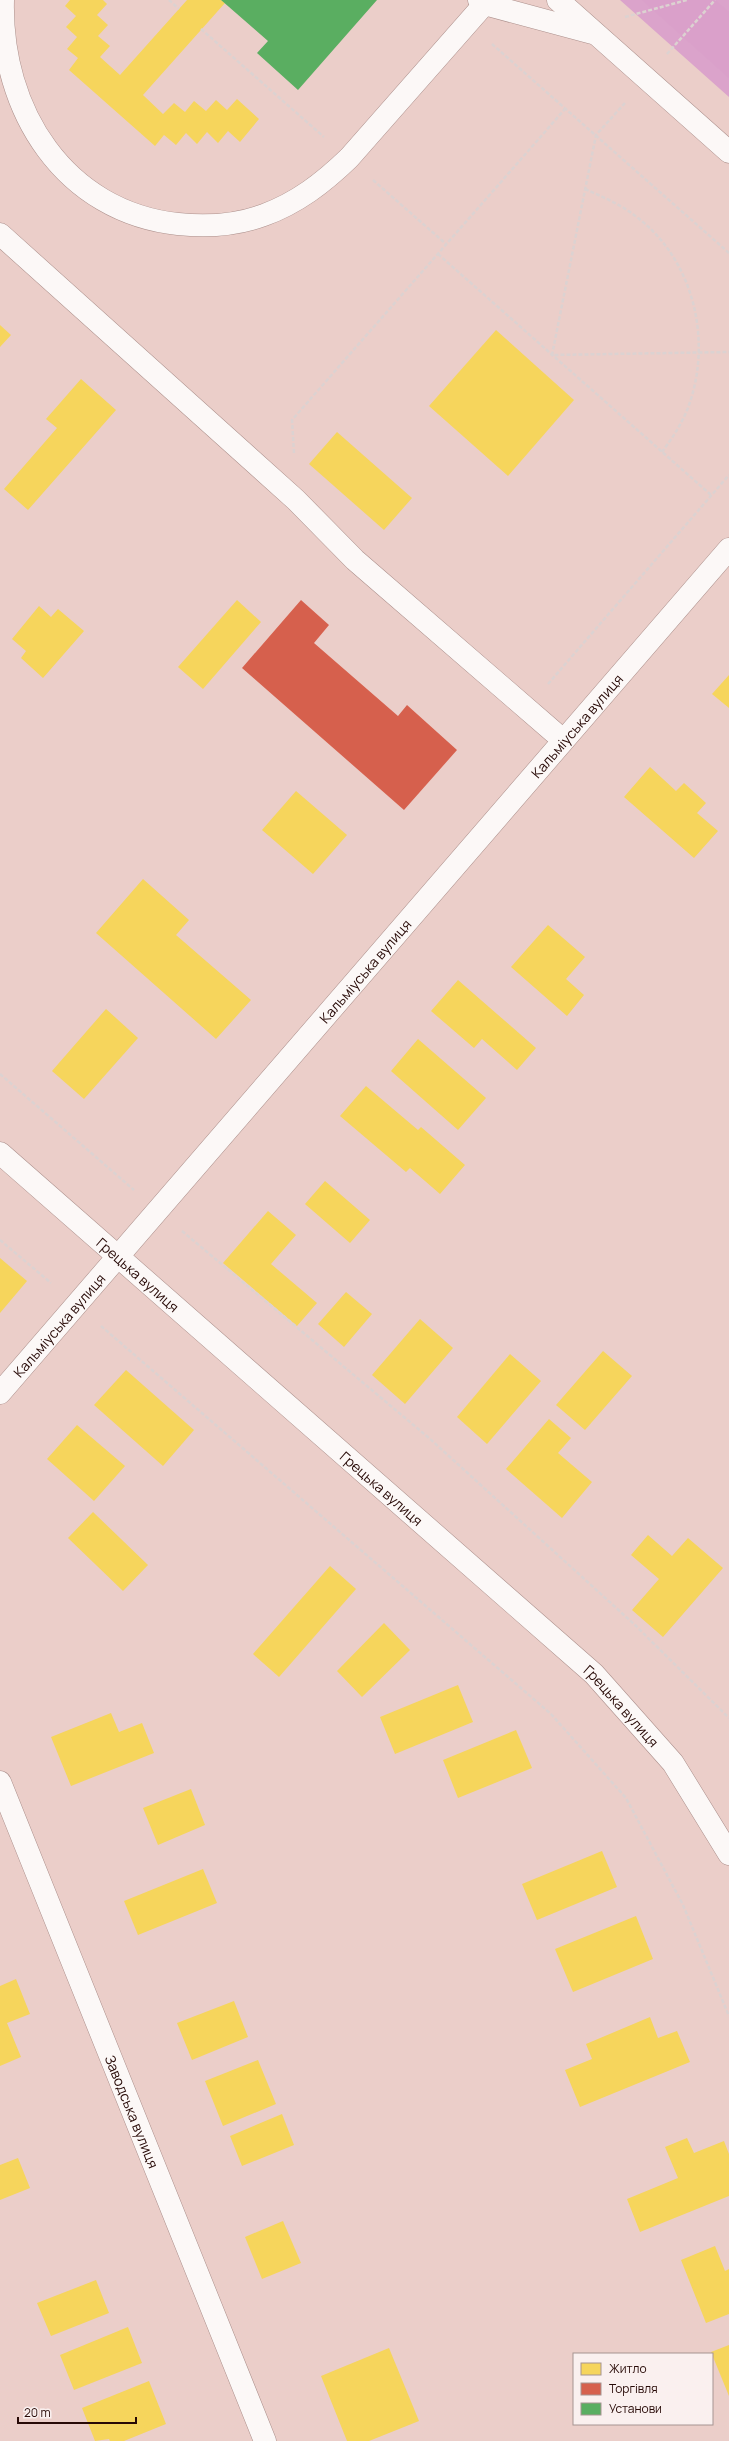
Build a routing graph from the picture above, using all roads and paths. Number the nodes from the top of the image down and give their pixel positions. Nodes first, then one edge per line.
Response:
1 (3, 0) edge
2 (169, 0) edge
3 (558, 0) edge
4 (687, 0) edge
5 (483, 1) edge
6 (179, 9) dead end
7 (621, 18) dead end
8 (468, 23) junction
9 (596, 34) junction
10 (566, 109) junction
11 (596, 135) junction
12 (729, 152) edge
13 (585, 189) junction
14 (0, 234) edge
15 (438, 254) junction
16 (729, 254) edge
17 (700, 352) junction
18 (729, 352) edge
19 (552, 355) junction
20 (662, 452) junction
21 (729, 475) edge
22 (711, 495) junction
23 (296, 500) junction
24 (726, 560) edge
25 (527, 709) junction
26 (563, 740) junction
27 (0, 1074) edge
28 (0, 1153) edge
29 (157, 1210) junction
30 (0, 1240) edge
31 (118, 1256) junction
32 (76, 1305) junction
33 (0, 1393) edge
34 (729, 1718) edge
35 (0, 1782) edge
36 (729, 1854) edge
37 (729, 2016) edge
38 (265, 2441) edge

1 - 8 street
2 - 6 path
3 - 9 street
4 - 7 path
5 - 8 street
5 - 9 street
8 - 10 path
9 - 12 street
10 - 11 path
10 - 15 path
11 - 13 path
11 - 16 path
13 - 17 path
13 - 19 path
14 - 23 street
15 - 19 path
15 - 23 path
17 - 18 path
17 - 19 path
17 - 20 path
19 - 20 path
20 - 22 path
21 - 22 path
22 - 25 path
23 - 25 street
24 - 26 street, Кальміуська вулиця
25 - 26 street
26 - 29 street, Кальміуська вулиця
27 - 29 path
28 - 31 street, Грецька вулиця
29 - 31 street, Кальміуська вулиця
29 - 34 path
30 - 32 path
31 - 32 street, Кальміуська вулиця
31 - 36 street, Грецька вулиця
32 - 33 street, Кальміуська вулиця
32 - 37 path
35 - 38 street, Заводська вулиця

